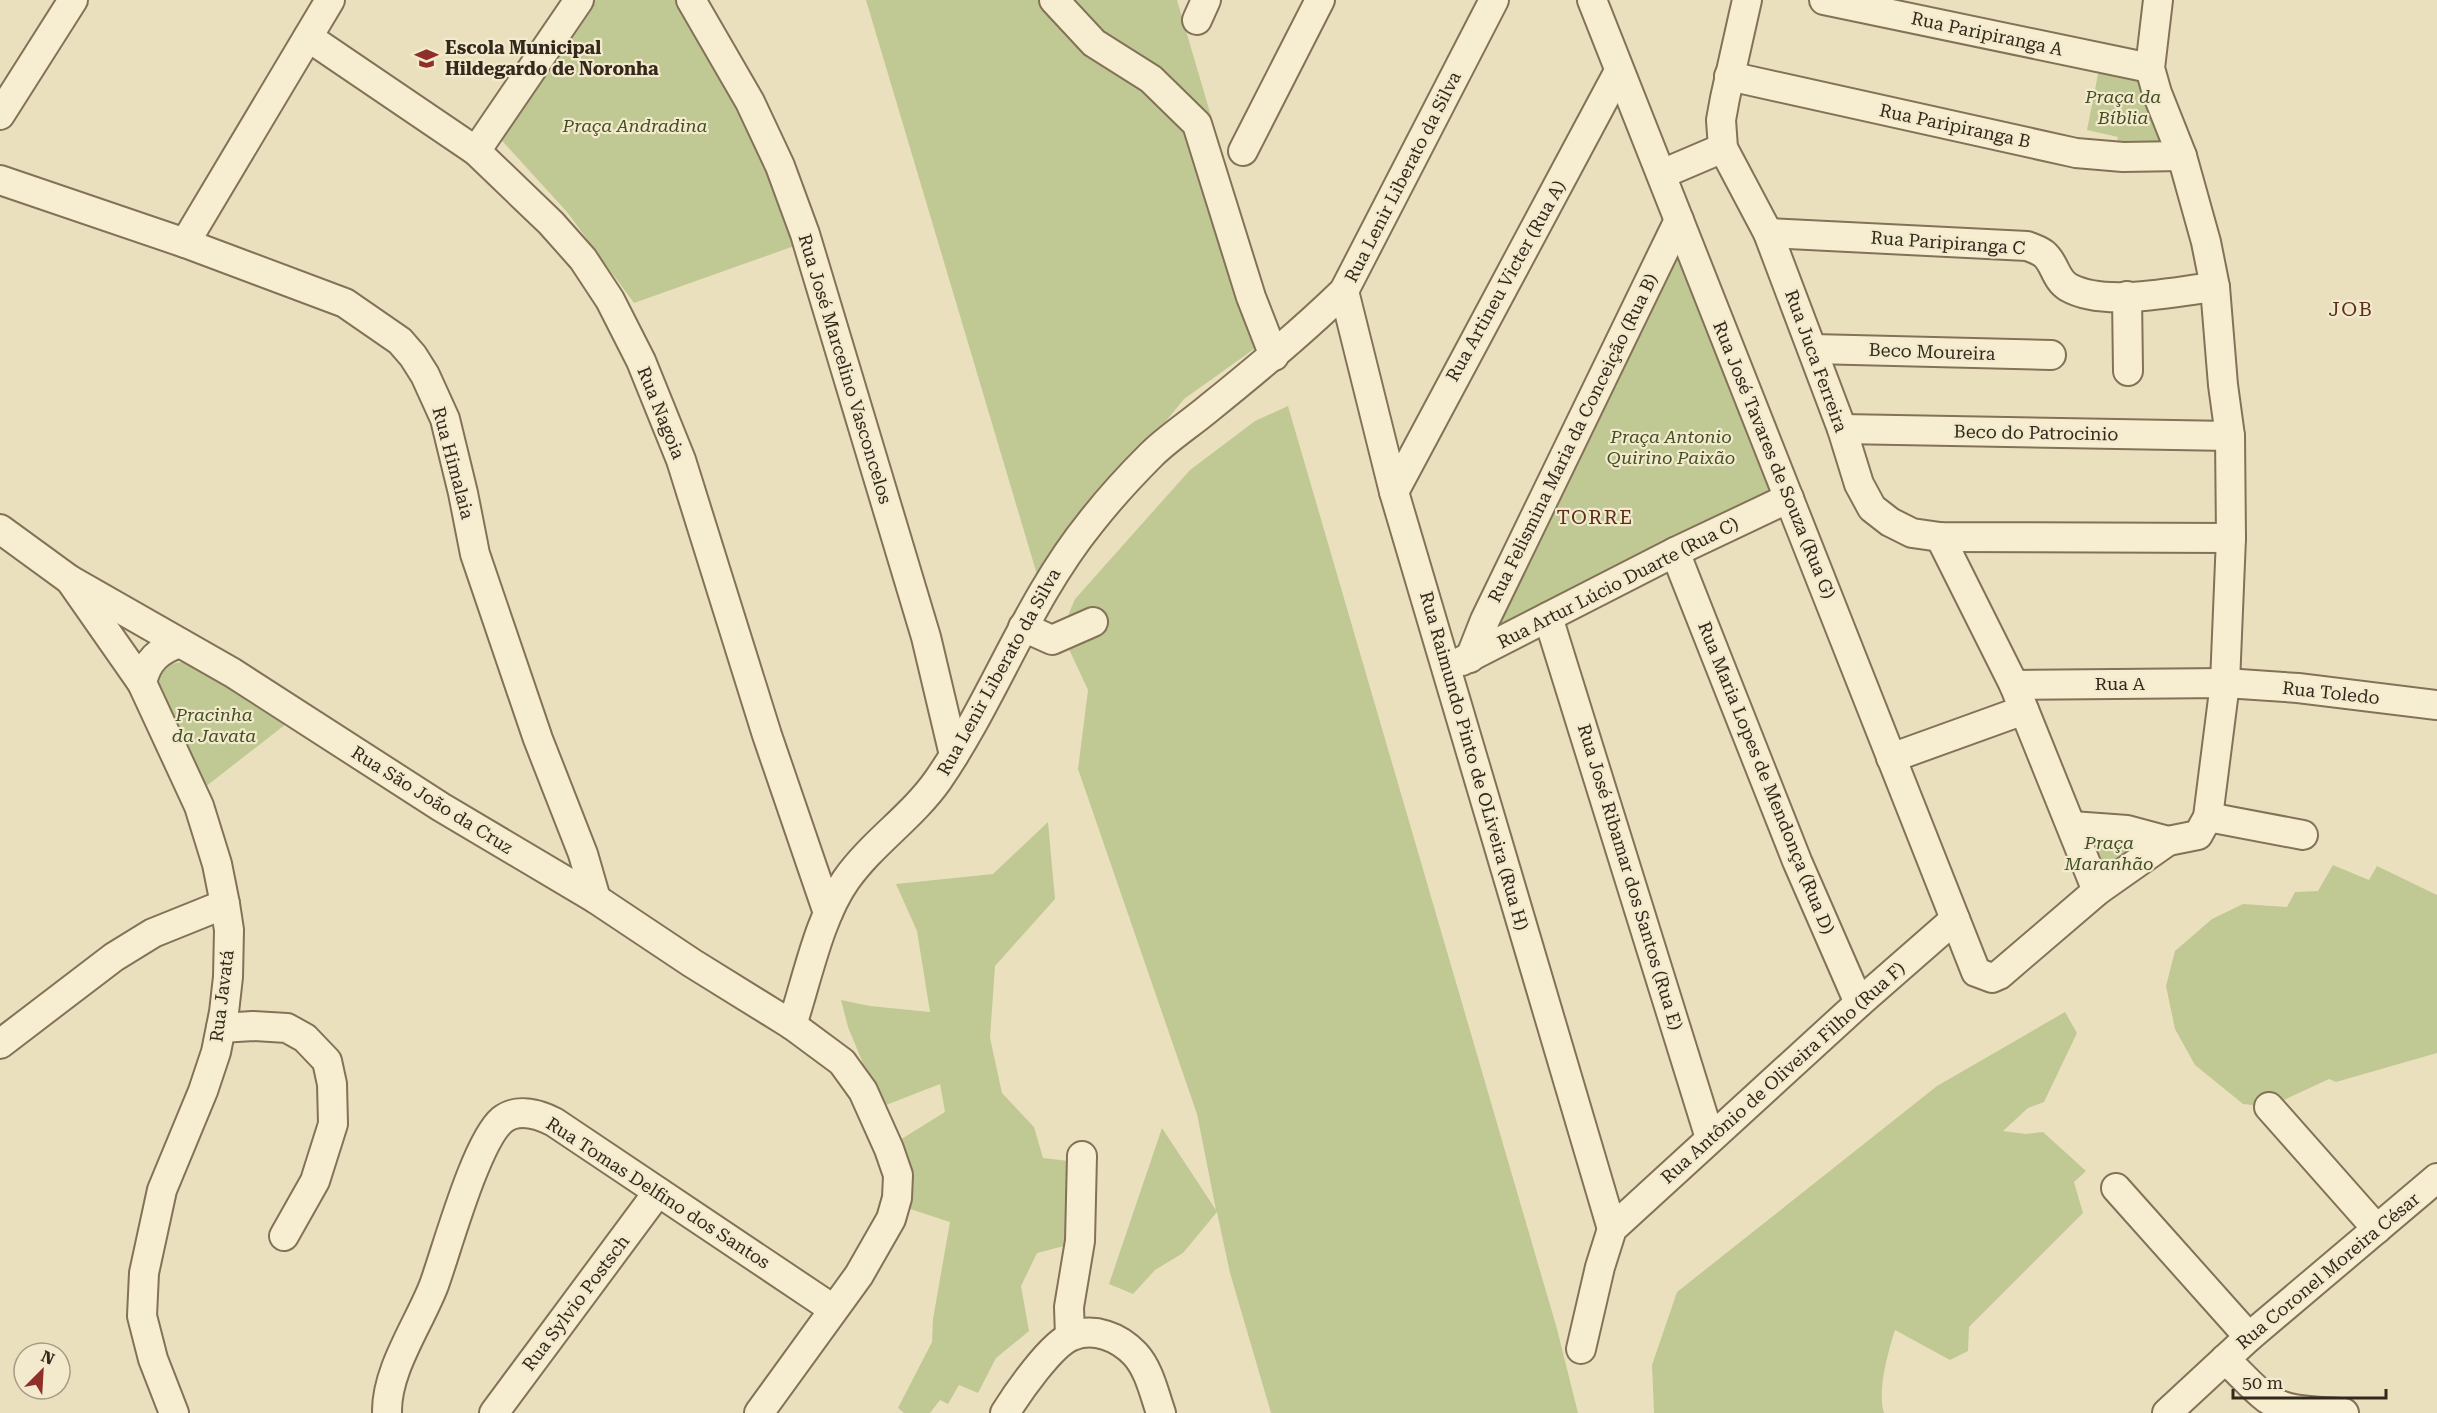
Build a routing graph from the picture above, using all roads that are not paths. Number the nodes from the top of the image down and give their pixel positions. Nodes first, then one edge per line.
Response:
1 (73, 0) edge
2 (330, 0) edge
3 (579, 0) edge
4 (692, 0) edge
5 (1054, 0) edge
6 (1320, 0) edge
7 (1494, 0) edge
8 (1593, 0) edge
9 (1747, 0) edge
10 (1824, 0) edge
11 (2158, 0) edge
12 (308, 37) junction
13 (2150, 68) junction
14 (1619, 71) junction
15 (1730, 76) junction
16 (0, 116) edge
17 (1723, 148) junction
18 (476, 151) junction
19 (1243, 151) dead end
20 (2182, 156) junction
21 (1662, 174) junction
22 (0, 180) edge
23 (1679, 220) junction
24 (1768, 233) junction
25 (185, 243) junction
26 (2216, 287) junction
27 (1344, 291) junction
28 (2127, 296) junction
29 (1813, 349) junction
30 (2051, 355) dead end
31 (1274, 356) junction
32 (2128, 370) dead end
33 (1842, 429) junction
34 (2230, 436) junction
35 (1394, 492) junction
36 (1789, 498) junction
37 (0, 529) edge
38 (1940, 537) junction
39 (2231, 538) junction
40 (1675, 552) junction
41 (70, 580) junction
42 (1548, 617) junction
43 (1093, 622) dead end
44 (1023, 627) junction
45 (180, 643) junction
46 (1458, 663) junction
47 (142, 682) junction
48 (2225, 683) junction
49 (2019, 697) junction
50 (2437, 705) edge
51 (954, 754) junction
52 (1891, 758) junction
53 (2208, 817) junction
54 (2072, 826) junction
55 (2303, 835) dead end
56 (2177, 840) junction
57 (2097, 891) junction
58 (596, 899) junction
59 (225, 904) junction
60 (828, 913) junction
61 (1955, 919) junction
62 (1859, 1003) junction
63 (792, 1025) junction
64 (221, 1028) junction
65 (0, 1044) edge
66 (2269, 1107) dead end
67 (1710, 1138) junction
68 (1082, 1156) dead end
69 (2115, 1188) dead end
70 (2431, 1190) edge
71 (658, 1192) junction
72 (1612, 1229) junction
73 (2377, 1229) junction
74 (284, 1236) dead end
75 (833, 1309) junction
76 (1070, 1336) junction
77 (2249, 1337) junction
78 (1581, 1349) dead end
79 (2225, 1359) junction
80 (2302, 1411) edge
81 (174, 1413) edge
82 (387, 1413) edge
83 (494, 1413) edge
84 (759, 1413) edge
85 (1005, 1413) edge
86 (1161, 1413) edge
87 (2167, 1413) edge
88 (2344, 1413) edge

1 - 16 street
2 - 12 street
3 - 18 street
4 - 51 street, Rua José Marcelino Vasconcelos
5 - 31 street
6 - 19 street
7 - 27 street, Rua Lenir Liberato da Silva
8 - 14 street, Rua José Tavares de Souza (Rua G)
9 - 15 street
10 - 13 street, Rua Paripiranga A
11 - 13 street
12 - 18 street, Rua Nagoia
12 - 25 street
13 - 20 street
14 - 21 street, Rua José Tavares de Souza (Rua G)
14 - 35 street, Rua Artineu Victer (Rua A)
15 - 17 street
15 - 20 street, Rua Paripiranga B
17 - 21 street
17 - 24 street, Rua Juca Ferreira
18 - 60 street, Rua Nagoia
20 - 26 street
21 - 23 street, Rua José Tavares de Souza (Rua G)
22 - 25 street, Rua Himalaia
23 - 36 street, Rua José Tavares de Souza (Rua G)
23 - 46 street, Rua Felismina Maria da Conceição (Rua B)
24 - 28 street, Rua Paripiranga C
24 - 29 street, Rua Juca Ferreira
25 - 58 street, Rua Himalaia
26 - 28 street, Rua Paripiranga C
26 - 34 street
27 - 31 street, Rua Lenir Liberato da Silva
27 - 35 street, Rua Raimundo Pinto de OLiveira (Rua H)
28 - 32 street
29 - 30 street, Beco Moureira
29 - 33 street, Rua Juca Ferreira
31 - 44 street, Rua Lenir Liberato da Silva
33 - 34 street, Beco do Patrocinio
33 - 38 street, Rua Juca Ferreira
34 - 39 street
35 - 46 street, Rua Raimundo Pinto de OLiveira (Rua H)
36 - 40 street, Rua Artur Lúcio Duarte (Rua C)
36 - 52 street, Rua José Tavares de Souza (Rua G)
37 - 41 street, Rua Javatá
38 - 39 street, Rua Juca Ferreira
38 - 49 street
39 - 48 street
40 - 42 street, Rua Artur Lúcio Duarte (Rua C)
40 - 62 street, Rua Maria Lopes de Mendonça (Rua D)
41 - 45 street, Rua São João da Cruz
41 - 47 street, Rua Javatá
42 - 46 street, Rua Artur Lúcio Duarte (Rua C)
42 - 67 street, Rua José Ribamar dos Santos (Rua E)
43 - 44 street
44 - 51 street, Rua Lenir Liberato da Silva
45 - 47 street
45 - 58 street, Rua São João da Cruz
46 - 72 street, Rua Raimundo Pinto de OLiveira (Rua H)
47 - 59 street, Rua Javatá
48 - 49 street, Rua A
48 - 50 street, Rua Toledo
48 - 53 street
49 - 52 street, Rua A
49 - 54 street
51 - 60 street, Rua Lenir Liberato da Silva
52 - 61 street, Rua José Tavares de Souza (Rua G)
53 - 55 street
53 - 56 street
54 - 56 street
54 - 57 street
56 - 57 street
57 - 61 street, Rua José Tavares de Souza (Rua G)
58 - 63 street, Rua São João da Cruz
59 - 64 street, Rua Javatá
59 - 65 street
60 - 63 street, Rua Lenir Liberato da Silva
61 - 62 street, Rua Antônio de Oliveira Filho (Rua F)
62 - 67 street, Rua Antônio de Oliveira Filho (Rua F)
63 - 75 street
64 - 74 street
64 - 81 street, Rua Javatá
66 - 73 street
67 - 72 street, Rua Antônio de Oliveira Filho (Rua F)
68 - 76 street
69 - 77 street
70 - 73 street, Rua Coronel Moreira César
71 - 75 street, Rua Tomas Delfino dos Santos
71 - 82 street, Rua Tomas Delfino dos Santos
71 - 83 street, Rua Sylvio Postsch
72 - 78 street
73 - 77 street, Rua Coronel Moreira César
75 - 84 street
76 - 85 street
76 - 86 street
77 - 79 street, Rua Coronel Moreira César
79 - 80 street
79 - 87 street, Rua Coronel Moreira César
80 - 88 street

